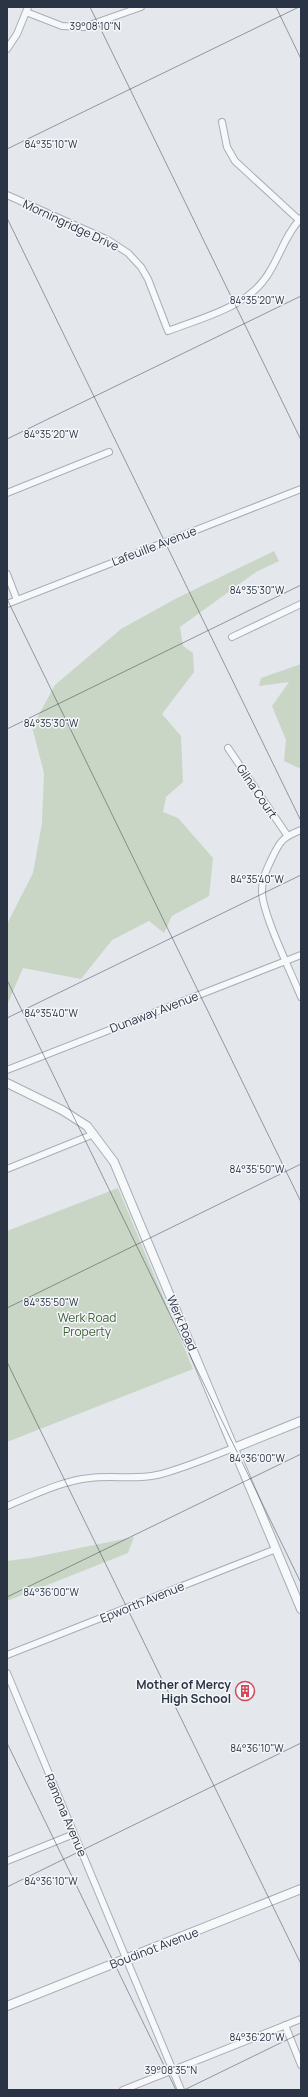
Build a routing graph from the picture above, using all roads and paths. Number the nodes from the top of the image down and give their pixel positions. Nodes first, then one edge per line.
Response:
1 (141, 7) edge
2 (27, 10) edge
3 (7, 49) edge
4 (222, 122) dead end
5 (7, 195) edge
6 (300, 219) edge
7 (110, 452) dead end
8 (301, 489) edge
9 (7, 493) edge
10 (7, 574) edge
11 (17, 600) junction
12 (7, 604) edge
13 (301, 604) edge
14 (232, 637) dead end
15 (228, 748) dead end
16 (301, 830) edge
17 (287, 835) junction
18 (301, 955) edge
19 (286, 961) junction
20 (301, 997) edge
21 (7, 1070) edge
22 (7, 1083) edge
23 (94, 1134) junction
24 (7, 1169) edge
25 (301, 1421) edge
26 (234, 1448) junction
27 (7, 1506) edge
28 (276, 1549) junction
29 (301, 1609) edge
30 (7, 1656) edge
31 (7, 1673) edge
32 (74, 1834) junction
33 (7, 1861) edge
34 (301, 1889) edge
35 (126, 1958) junction
36 (7, 2006) edge
37 (301, 2019) edge
38 (285, 2025) junction
39 (301, 2065) edge
40 (173, 2070) junction
41 (123, 2090) edge
42 (181, 2090) edge

1 - 2 street
2 - 3 street
4 - 6 street
5 - 6 street, Morningridge Drive
7 - 9 street
8 - 11 street, Lafeuille Avenue
10 - 11 street
11 - 12 street, Lafeuille Avenue
13 - 14 street
15 - 17 street, Gilna Court
16 - 17 street
17 - 19 street
18 - 19 street, Dunaway Avenue
19 - 20 street
19 - 21 street, Dunaway Avenue
22 - 23 street, Werk Road
23 - 24 street
23 - 26 street, Werk Road
25 - 26 street
26 - 27 street
26 - 28 street, Werk Road
28 - 29 street, Werk Road
28 - 30 street, Epworth Avenue
31 - 32 street, Ramona Avenue
32 - 33 street
32 - 35 street, Ramona Avenue
34 - 35 street, Boudinot Avenue
35 - 36 street, Boudinot Avenue
35 - 40 street, Ramona Avenue
37 - 38 street
38 - 39 street
38 - 40 street
40 - 41 street
40 - 42 street, Ramona Avenue

